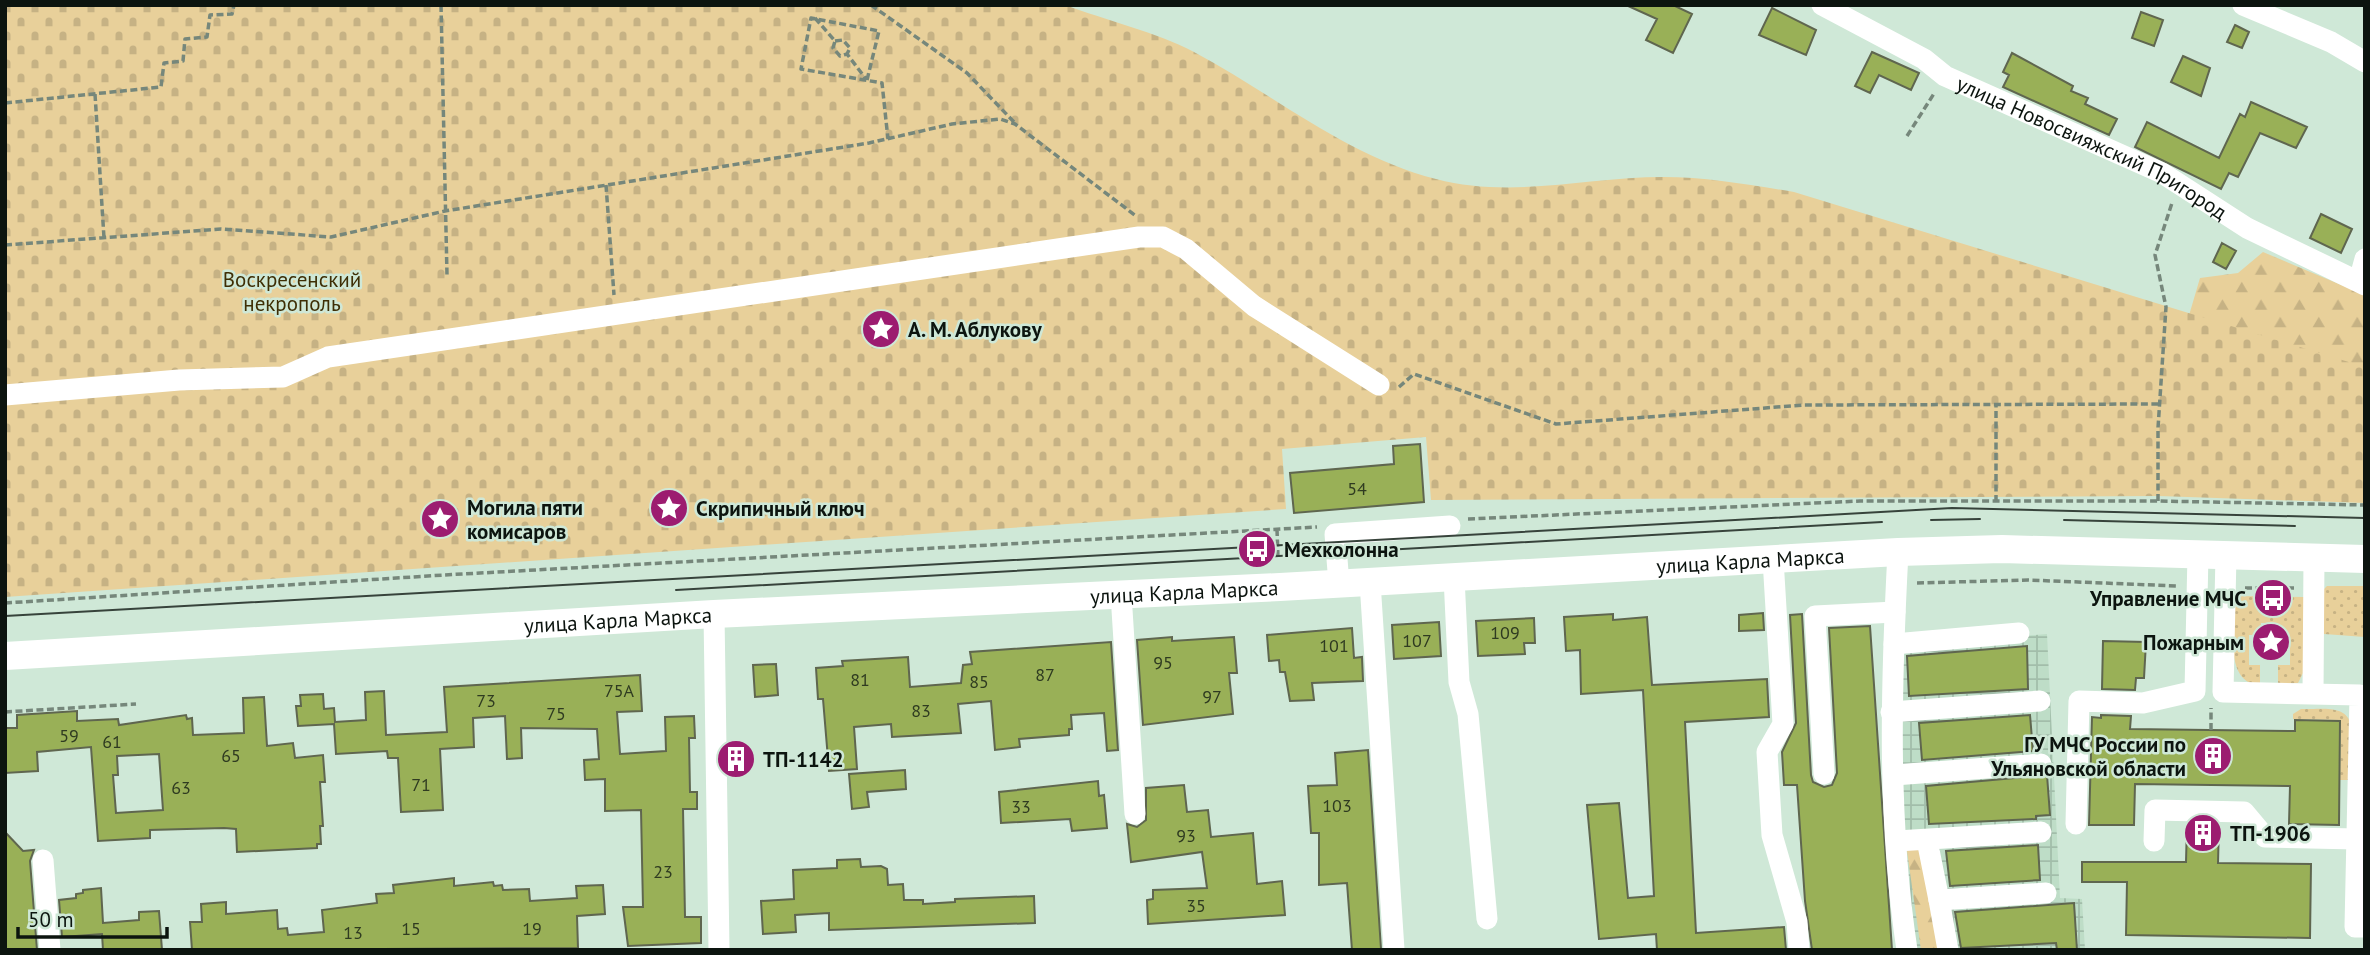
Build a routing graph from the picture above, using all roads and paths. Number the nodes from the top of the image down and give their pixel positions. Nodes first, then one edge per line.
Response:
1 (233, 5) edge
2 (441, 5) edge
3 (871, 5) edge
4 (1822, 5) edge
5 (2243, 5) edge
6 (815, 18) junction
7 (835, 41) junction
8 (847, 54) junction
9 (2365, 62) edge
10 (1945, 76) junction
11 (867, 80) junction
12 (95, 93) junction
13 (5, 103) edge
14 (1016, 124) junction
15 (1907, 136) dead end
16 (888, 139) junction
17 (606, 185) junction
18 (2184, 188) junction
19 (446, 211) junction
20 (1163, 237) junction
21 (104, 238) junction
22 (5, 246) edge
23 (2365, 259) edge
24 (447, 275) dead end
25 (2362, 283) edge
26 (615, 313) junction
27 (1379, 385) joint
28 (5, 395) edge
29 (1996, 404) junction
30 (2160, 404) junction
31 (2158, 501) junction
32 (1996, 502) junction
33 (2365, 505) edge
34 (1454, 523) joint
35 (1318, 527) dead end
36 (1276, 529) junction
37 (1898, 552) junction
38 (2212, 554) junction
39 (2314, 558) junction
40 (1278, 559) dead end
41 (1773, 559) junction
42 (2365, 559) edge
43 (1454, 578) junction
44 (2028, 580) dead end
45 (1370, 582) junction
46 (1339, 584) junction
47 (1897, 584) junction
48 (1121, 594) junction
49 (5, 603) edge
50 (1895, 612) junction
51 (714, 614) junction
52 (2019, 634) dead end
53 (1894, 644) junction
54 (5, 656) edge
55 (2195, 691) junction
56 (2223, 691) junction
57 (2313, 694) junction
58 (2040, 701) dead end
59 (136, 704) dead end
60 (5, 712) edge
61 (1891, 712) junction
62 (2041, 764) dead end
63 (1824, 774) dead end
64 (1894, 775) junction
65 (1135, 814) dead end
66 (2076, 824) dead end
67 (2042, 832) dead end
68 (2357, 839) junction
69 (1927, 840) junction
70 (1898, 841) junction
71 (2154, 841) dead end
72 (43, 860) dead end
73 (2046, 893) dead end
74 (1939, 900) junction
75 (1488, 919) dead end
76 (2365, 927) edge
77 (50, 950) edge
78 (719, 950) edge
79 (1394, 950) edge
80 (1799, 950) edge
81 (1907, 950) edge
82 (1948, 950) edge

1 - 12 path
2 - 19 path
3 - 14 path
4 - 10 street, улица Новосвияжский Пригород
5 - 9 street
6 - 7 path
6 - 11 path
6 - 11 path
7 - 8 path
7 - 8 path
8 - 11 path
10 - 15 path
10 - 18 street, улица Новосвияжский Пригород
11 - 16 path
12 - 13 path
12 - 21 path
14 - 16 path
14 - 20 path
16 - 17 path
17 - 19 path
17 - 26 path
18 - 25 street, улица Новосвияжский Пригород
18 - 30 path
19 - 21 path
19 - 24 path
20 - 26 street
20 - 27 street
21 - 22 path
23 - 25 street
26 - 28 street
27 - 29 path
29 - 30 path
29 - 32 path
30 - 31 path
31 - 32 path
31 - 33 path
32 - 34 path
34 - 46 street
35 - 36 path
36 - 40 path
36 - 49 path
37 - 38 main road, улица Карла Маркса
37 - 41 main road, улица Карла Маркса
37 - 47 street
38 - 39 main road, улица Карла Маркса
38 - 55 street
38 - 56 street
39 - 42 main road, улица Карла Маркса
39 - 57 street
41 - 43 main road, улица Карла Маркса
41 - 80 street
43 - 45 main road, улица Карла Маркса
43 - 75 street
44 - 47 path
45 - 46 main road, улица Карла Маркса
45 - 79 street
46 - 48 main road, улица Карла Маркса
47 - 50 street
48 - 51 main road, улица Карла Маркса
48 - 65 street
50 - 53 street
50 - 63 street
51 - 54 main road, улица Карла Маркса
51 - 78 street
52 - 53 street
53 - 61 street
55 - 56 street
55 - 66 street
56 - 57 street
57 - 68 street
58 - 61 street
59 - 60 path
61 - 64 street
62 - 64 street
64 - 70 street
67 - 69 street
68 - 71 street
68 - 76 street
69 - 70 street
69 - 74 street
70 - 81 street
72 - 77 street
73 - 74 street
74 - 82 street

